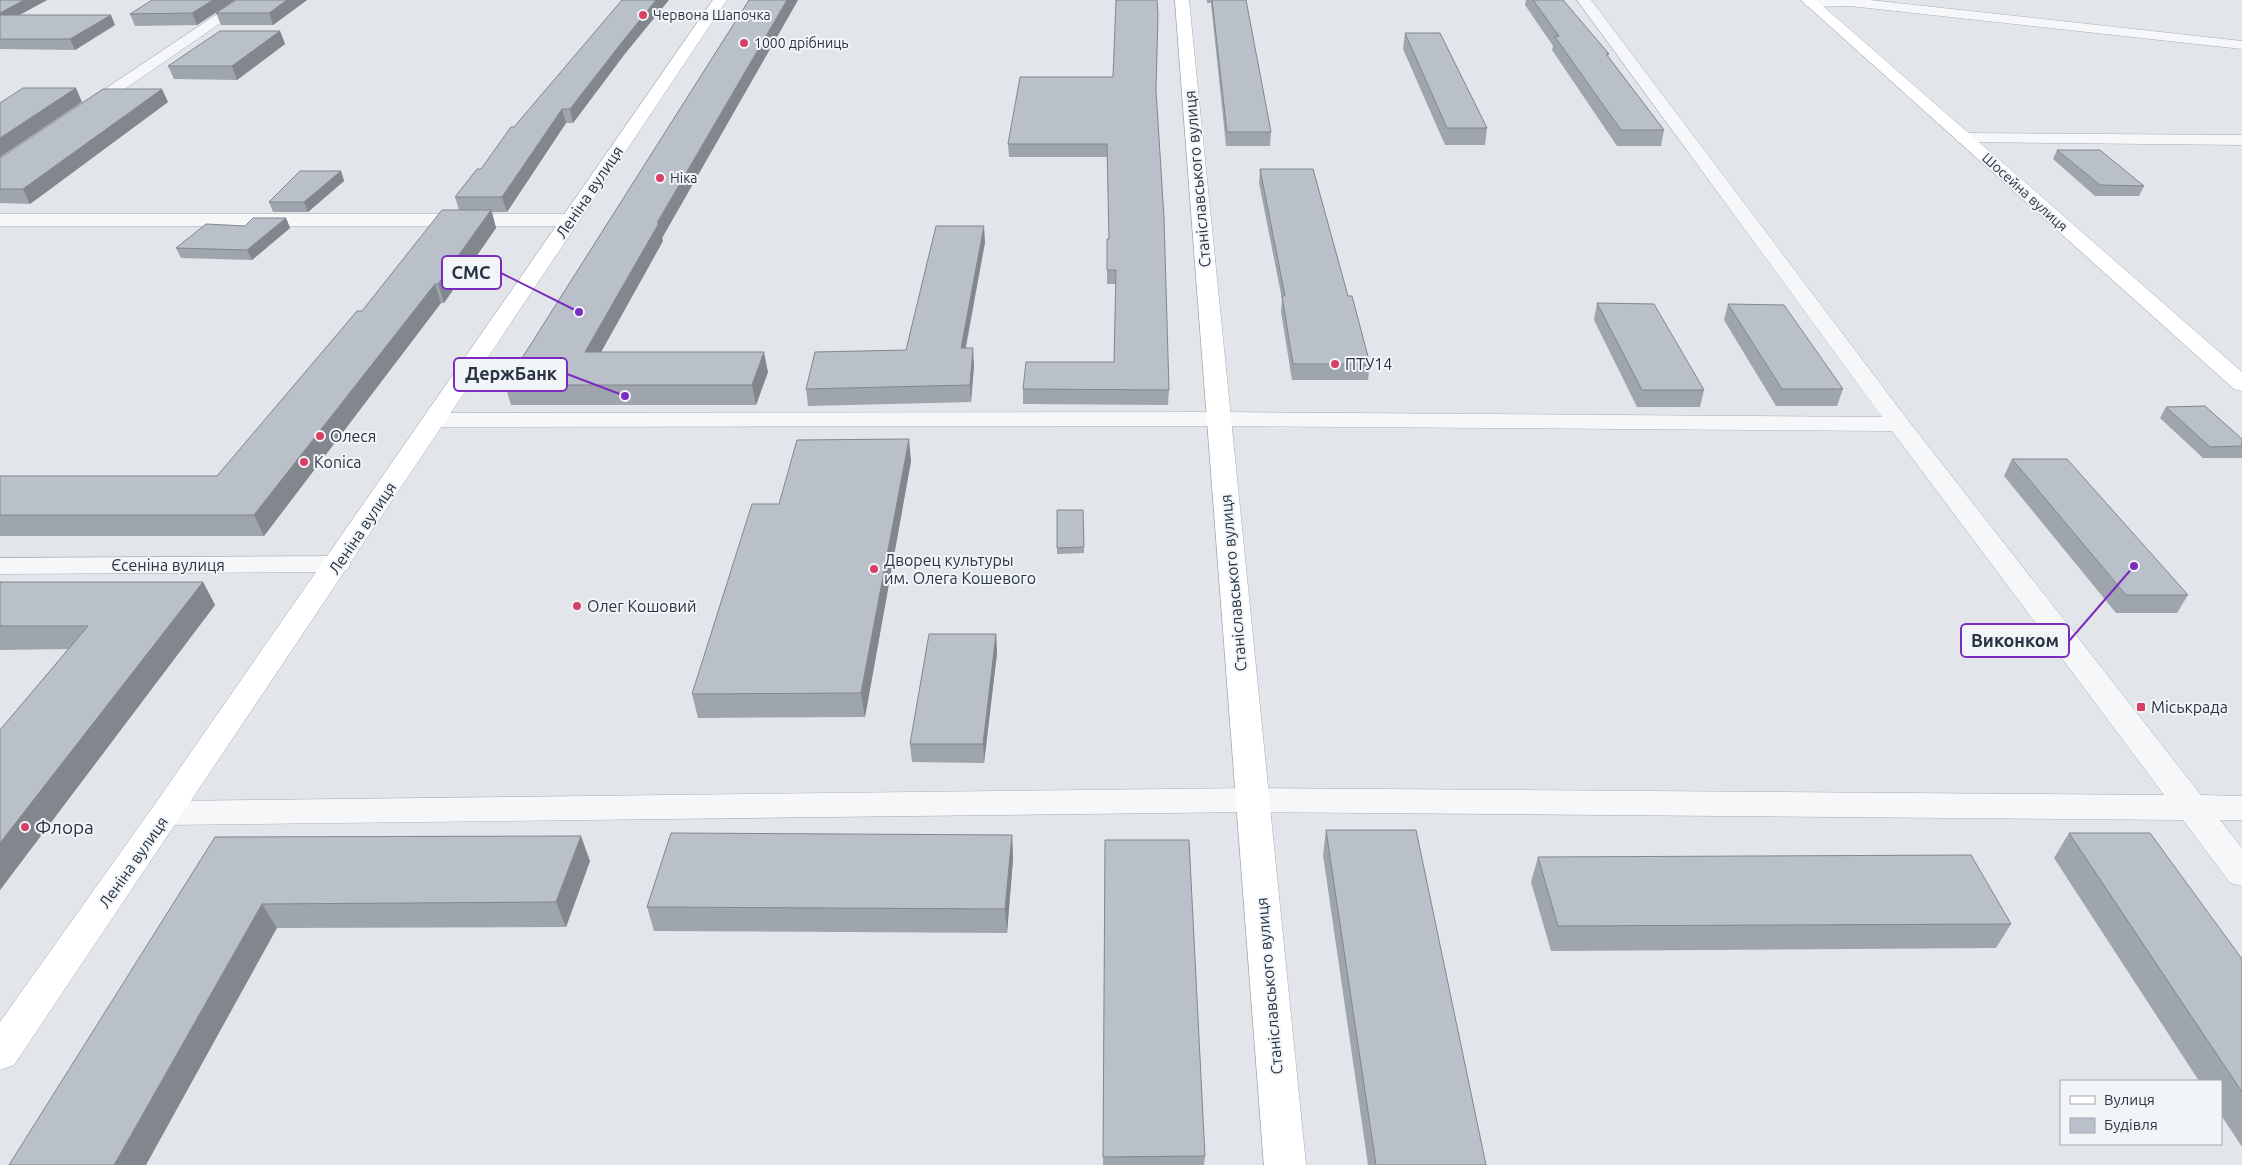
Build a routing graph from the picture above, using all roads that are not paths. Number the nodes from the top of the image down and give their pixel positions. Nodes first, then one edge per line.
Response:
1 (247, 0) edge
2 (720, 0) edge
3 (1182, 0) edge
4 (1584, 0) edge
5 (1810, 1) edge
6 (2242, 45) edge
7 (74, 117) edge
8 (1964, 138) junction
9 (2242, 140) edge
10 (0, 220) edge
11 (570, 220) junction
12 (2242, 384) edge
13 (1218, 419) junction
14 (435, 420) junction
15 (1899, 424) junction
16 (337, 564) junction
17 (0, 566) edge
18 (1252, 800) junction
19 (2193, 807) junction
20 (2242, 808) edge
21 (167, 813) junction
22 (2242, 873) edge
23 (0, 1053) edge
24 (1285, 1165) edge

1 - 7 street
2 - 11 street, Леніна вулиця
3 - 13 street, Станіславського вулиця
4 - 15 street
5 - 6 street
5 - 8 street, Шосейна вулиця
8 - 9 street
8 - 12 street, Шосейна вулиця
10 - 11 street
11 - 14 street, Леніна вулиця
13 - 14 street
13 - 15 street
13 - 18 street, Станіславського вулиця
14 - 16 street, Леніна вулиця
15 - 19 street
16 - 17 street, Єсеніна вулиця
16 - 21 street, Леніна вулиця
18 - 19 street
18 - 21 street
18 - 24 street, Станіславського вулиця
19 - 20 street
19 - 22 street
21 - 23 street, Леніна вулиця

